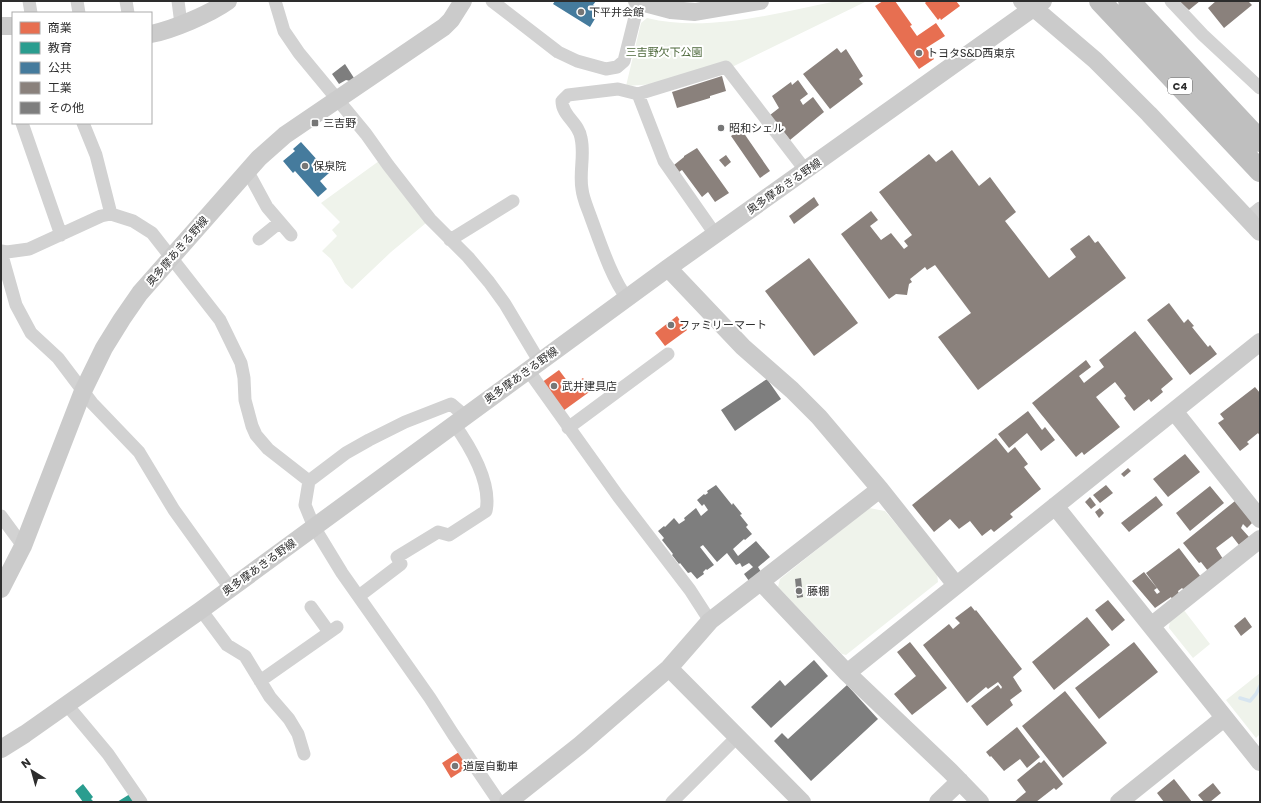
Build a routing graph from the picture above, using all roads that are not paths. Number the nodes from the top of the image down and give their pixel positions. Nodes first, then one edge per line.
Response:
1 (29, 1) edge
2 (77, 1) edge
3 (126, 1) edge
4 (178, 1) edge
5 (227, 1) edge
6 (275, 1) edge
7 (463, 1) edge
8 (492, 1) edge
9 (638, 1) edge
10 (760, 1) edge
11 (1100, 1) edge
12 (1129, 1) edge
13 (1170, 1) edge
14 (1038, 3) edge
15 (31, 12) edge
16 (79, 12) edge
17 (128, 12) edge
18 (181, 24) junction
19 (1, 26) edge
20 (12, 26) edge
21 (152, 34) edge
22 (1183, 57) junction
23 (1260, 88) edge
24 (638, 94) junction
25 (338, 99) junction
26 (22, 124) edge
27 (84, 124) edge
28 (1260, 131) edge
29 (1260, 141) edge
30 (1257, 169) edge
31 (806, 171) junction
32 (248, 172) junction
33 (513, 201) dead end
34 (1254, 213) edge
35 (111, 214) junction
36 (280, 222) junction
37 (1260, 232) edge
38 (715, 234) junction
39 (61, 235) junction
40 (291, 235) dead end
41 (259, 239) dead end
42 (450, 240) junction
43 (1, 252) edge
44 (171, 257) junction
45 (668, 268) junction
46 (627, 298) junction
47 (1260, 342) edge
48 (668, 354) dead end
49 (534, 366) junction
50 (83, 391) junction
51 (1174, 412) junction
52 (460, 420) junction
53 (568, 428) junction
54 (309, 481) junction
55 (880, 489) junction
56 (1055, 506) junction
57 (1, 516) edge
58 (1260, 519) edge
59 (314, 527) junction
60 (1260, 539) edge
61 (22, 546) junction
62 (761, 582) junction
63 (956, 585) junction
64 (230, 588) junction
65 (1, 589) edge
66 (359, 596) junction
67 (311, 607) dead end
68 (201, 610) junction
69 (710, 621) junction
70 (1151, 626) junction
71 (668, 668) junction
72 (847, 673) junction
73 (260, 681) junction
74 (67, 705) junction
75 (1224, 718) junction
76 (737, 737) junction
77 (1, 749) edge
78 (304, 754) dead end
79 (1260, 762) edge
80 (960, 781) junction
81 (141, 802) edge
82 (499, 802) edge
83 (508, 802) edge
84 (672, 802) edge
85 (802, 802) edge
86 (938, 802) edge
87 (980, 802) edge
88 (1119, 802) edge

1 - 15 street
2 - 16 street
3 - 17 street
4 - 18 street
5 - 18 street
6 - 25 street
7 - 25 street, 奥多摩あきる野線
8 - 9 street
9 - 10 street
11 - 30 highway, C4
12 - 22 highway, C4
13 - 23 street
14 - 31 street, 奥多摩あきる野線
14 - 34 street
18 - 21 street
19 - 20 street
22 - 28 highway
22 - 29 highway, C4
24 - 31 street
24 - 38 street
24 - 46 street
25 - 32 street, 奥多摩あきる野線
25 - 42 street
26 - 39 street
27 - 35 street
31 - 38 street, 奥多摩あきる野線
32 - 36 street
32 - 44 street, 奥多摩あきる野線
33 - 42 street
34 - 37 street
35 - 39 street
35 - 44 street
36 - 40 street
36 - 41 street
38 - 45 street, 奥多摩あきる野線
39 - 43 street
42 - 49 street
43 - 50 street
44 - 50 street, 奥多摩あきる野線
44 - 54 street
45 - 46 street, 奥多摩あきる野線
45 - 55 street
46 - 49 street, 奥多摩あきる野線
47 - 51 street
48 - 53 street
49 - 52 street, 奥多摩あきる野線
49 - 53 street
50 - 61 street, 奥多摩あきる野線
50 - 64 street
51 - 56 street
51 - 58 street
52 - 54 street
52 - 59 street, 奥多摩あきる野線
52 - 66 street
53 - 69 street
54 - 59 street
55 - 62 street
55 - 63 street
56 - 63 street
56 - 70 street
57 - 61 street
59 - 64 street, 奥多摩あきる野線
59 - 66 street
60 - 70 street
61 - 65 street, 奥多摩あきる野線
62 - 69 street
62 - 72 street
63 - 72 street
64 - 68 street, 奥多摩あきる野線
66 - 82 street
67 - 73 street
68 - 73 street
68 - 74 street, 奥多摩あきる野線
69 - 71 street
70 - 75 street
71 - 76 street
71 - 83 street
72 - 80 street
73 - 78 street
74 - 77 street, 奥多摩あきる野線
74 - 81 street
75 - 79 street
75 - 88 street
76 - 84 street
76 - 85 street
80 - 86 street
80 - 87 street

